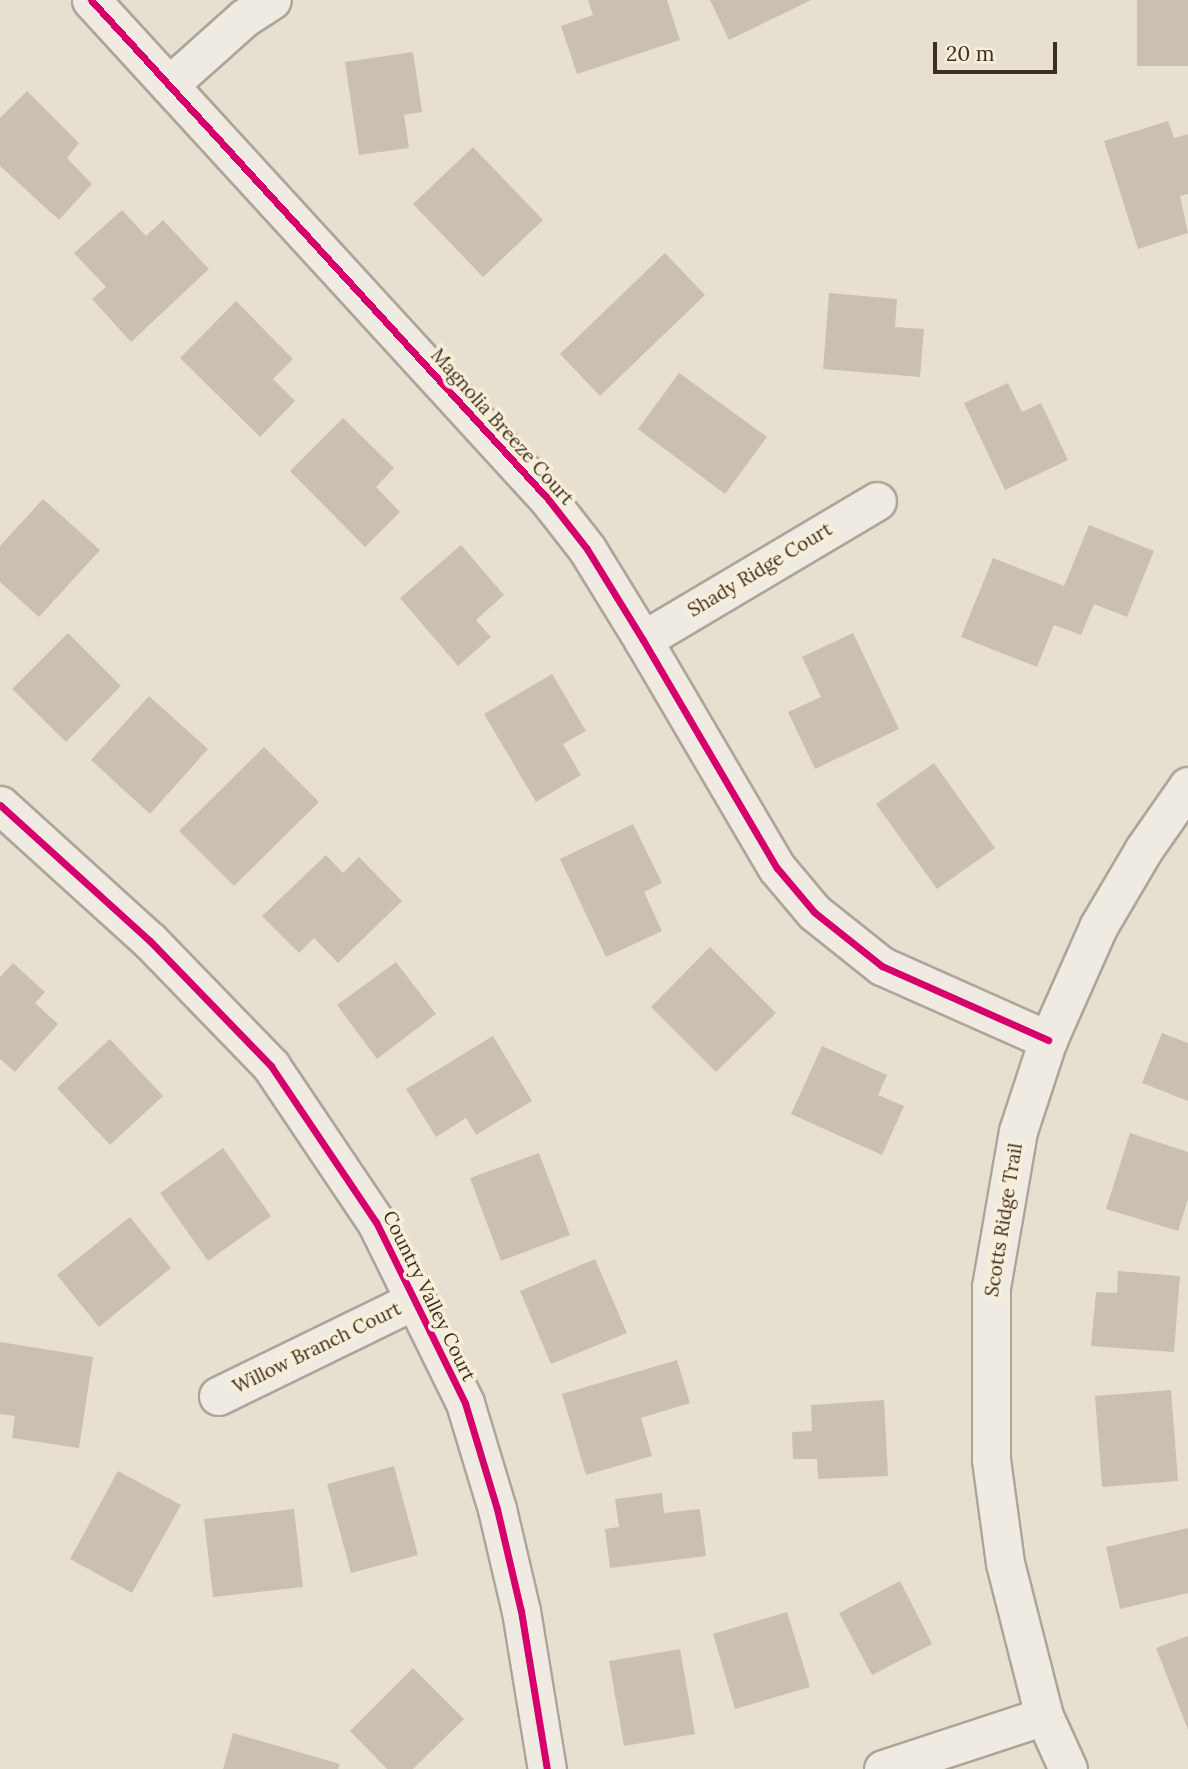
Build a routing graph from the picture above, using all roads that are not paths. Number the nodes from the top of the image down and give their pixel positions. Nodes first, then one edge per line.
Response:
1 (91, 0) edge
2 (272, 0) edge
3 (169, 85) junction
4 (877, 501) dead end
5 (643, 640) junction
6 (1188, 786) edge
7 (0, 805) edge
8 (1048, 1040) junction
9 (417, 1299) junction
10 (218, 1396) dead end
11 (1044, 1716) junction
12 (547, 1769) edge
13 (883, 1769) edge
14 (1068, 1769) edge

1 - 3 street, Magnolia Breeze Court
2 - 3 street
3 - 5 street, Magnolia Breeze Court
4 - 5 street, Shady Ridge Court
5 - 8 street, Magnolia Breeze Court
6 - 8 street, Scotts Ridge Trail
7 - 9 street, Country Valley Court
8 - 11 street, Scotts Ridge Trail
9 - 10 street, Willow Branch Court
9 - 12 street, Country Valley Court
11 - 13 street
11 - 14 street, Scotts Ridge Trail

